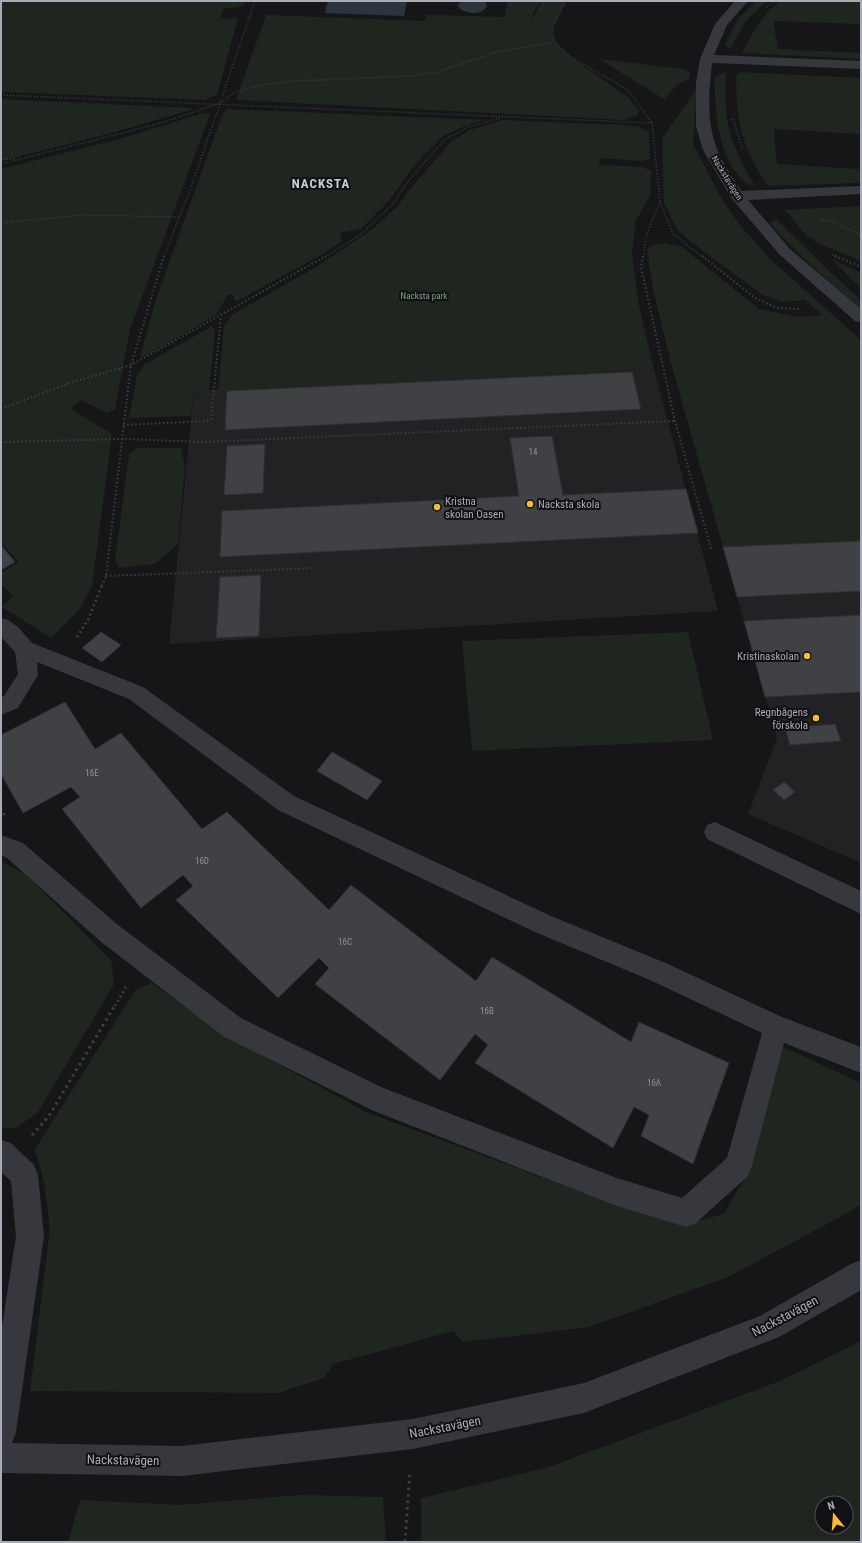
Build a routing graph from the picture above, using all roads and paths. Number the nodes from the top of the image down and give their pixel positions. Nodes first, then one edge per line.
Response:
1 (255, 1) edge
2 (566, 1) edge
3 (742, 1) edge
4 (776, 1) edge
5 (764, 10) dead end
6 (555, 42) junction
7 (706, 59) junction
8 (861, 65) edge
9 (1, 94) edge
10 (220, 103) junction
11 (732, 114) dead end
12 (505, 116) junction
13 (652, 123) junction
14 (1, 159) edge
15 (18, 159) junction
16 (1, 164) edge
17 (861, 190) edge
18 (766, 194) junction
19 (737, 196) junction
20 (660, 202) junction
21 (180, 217) junction
22 (1, 223) edge
23 (829, 253) dead end
24 (861, 267) edge
25 (799, 309) dead end
26 (221, 316) junction
27 (861, 316) edge
28 (131, 365) junction
29 (1, 408) edge
30 (675, 421) junction
31 (123, 424) junction
32 (122, 439) junction
33 (1, 442) edge
34 (711, 549) dead end
35 (316, 568) dead end
36 (106, 576) junction
37 (1, 626) edge
38 (25, 649) junction
39 (60, 663) junction
40 (1, 706) edge
41 (715, 832) dead end
42 (1, 844) edge
43 (861, 903) edge
44 (143, 959) junction
45 (776, 1027) junction
46 (861, 1060) edge
47 (6, 1157) edge
48 (861, 1274) edge
49 (1, 1432) edge
50 (413, 1434) junction
51 (1, 1458) edge
52 (406, 1542) edge

1 - 10 path
2 - 6 path
3 - 7 street, Nackstavägen
4 - 5 path
6 - 10 path
6 - 13 path
7 - 8 street
7 - 19 street, Nackstavägen
9 - 10 path
10 - 12 path
10 - 15 path
10 - 21 path
11 - 18 path
12 - 13 path
12 - 26 path
13 - 20 path
14 - 15 path
15 - 16 path
17 - 18 street
18 - 19 street
19 - 27 street, Nackstavägen
20 - 25 path
20 - 30 path
21 - 22 path
21 - 28 path
23 - 24 path
26 - 28 path
26 - 31 path
28 - 29 path
28 - 31 path
30 - 32 path
30 - 34 path
31 - 32 path
32 - 33 path
32 - 36 path
35 - 36 path
36 - 39 path
37 - 38 street
38 - 39 street
38 - 40 street
39 - 45 street
41 - 43 street
42 - 44 street
44 - 45 street
44 - 47 path
45 - 46 street
47 - 49 street
48 - 50 street, Nackstavägen
50 - 51 street, Nackstavägen
50 - 52 path

